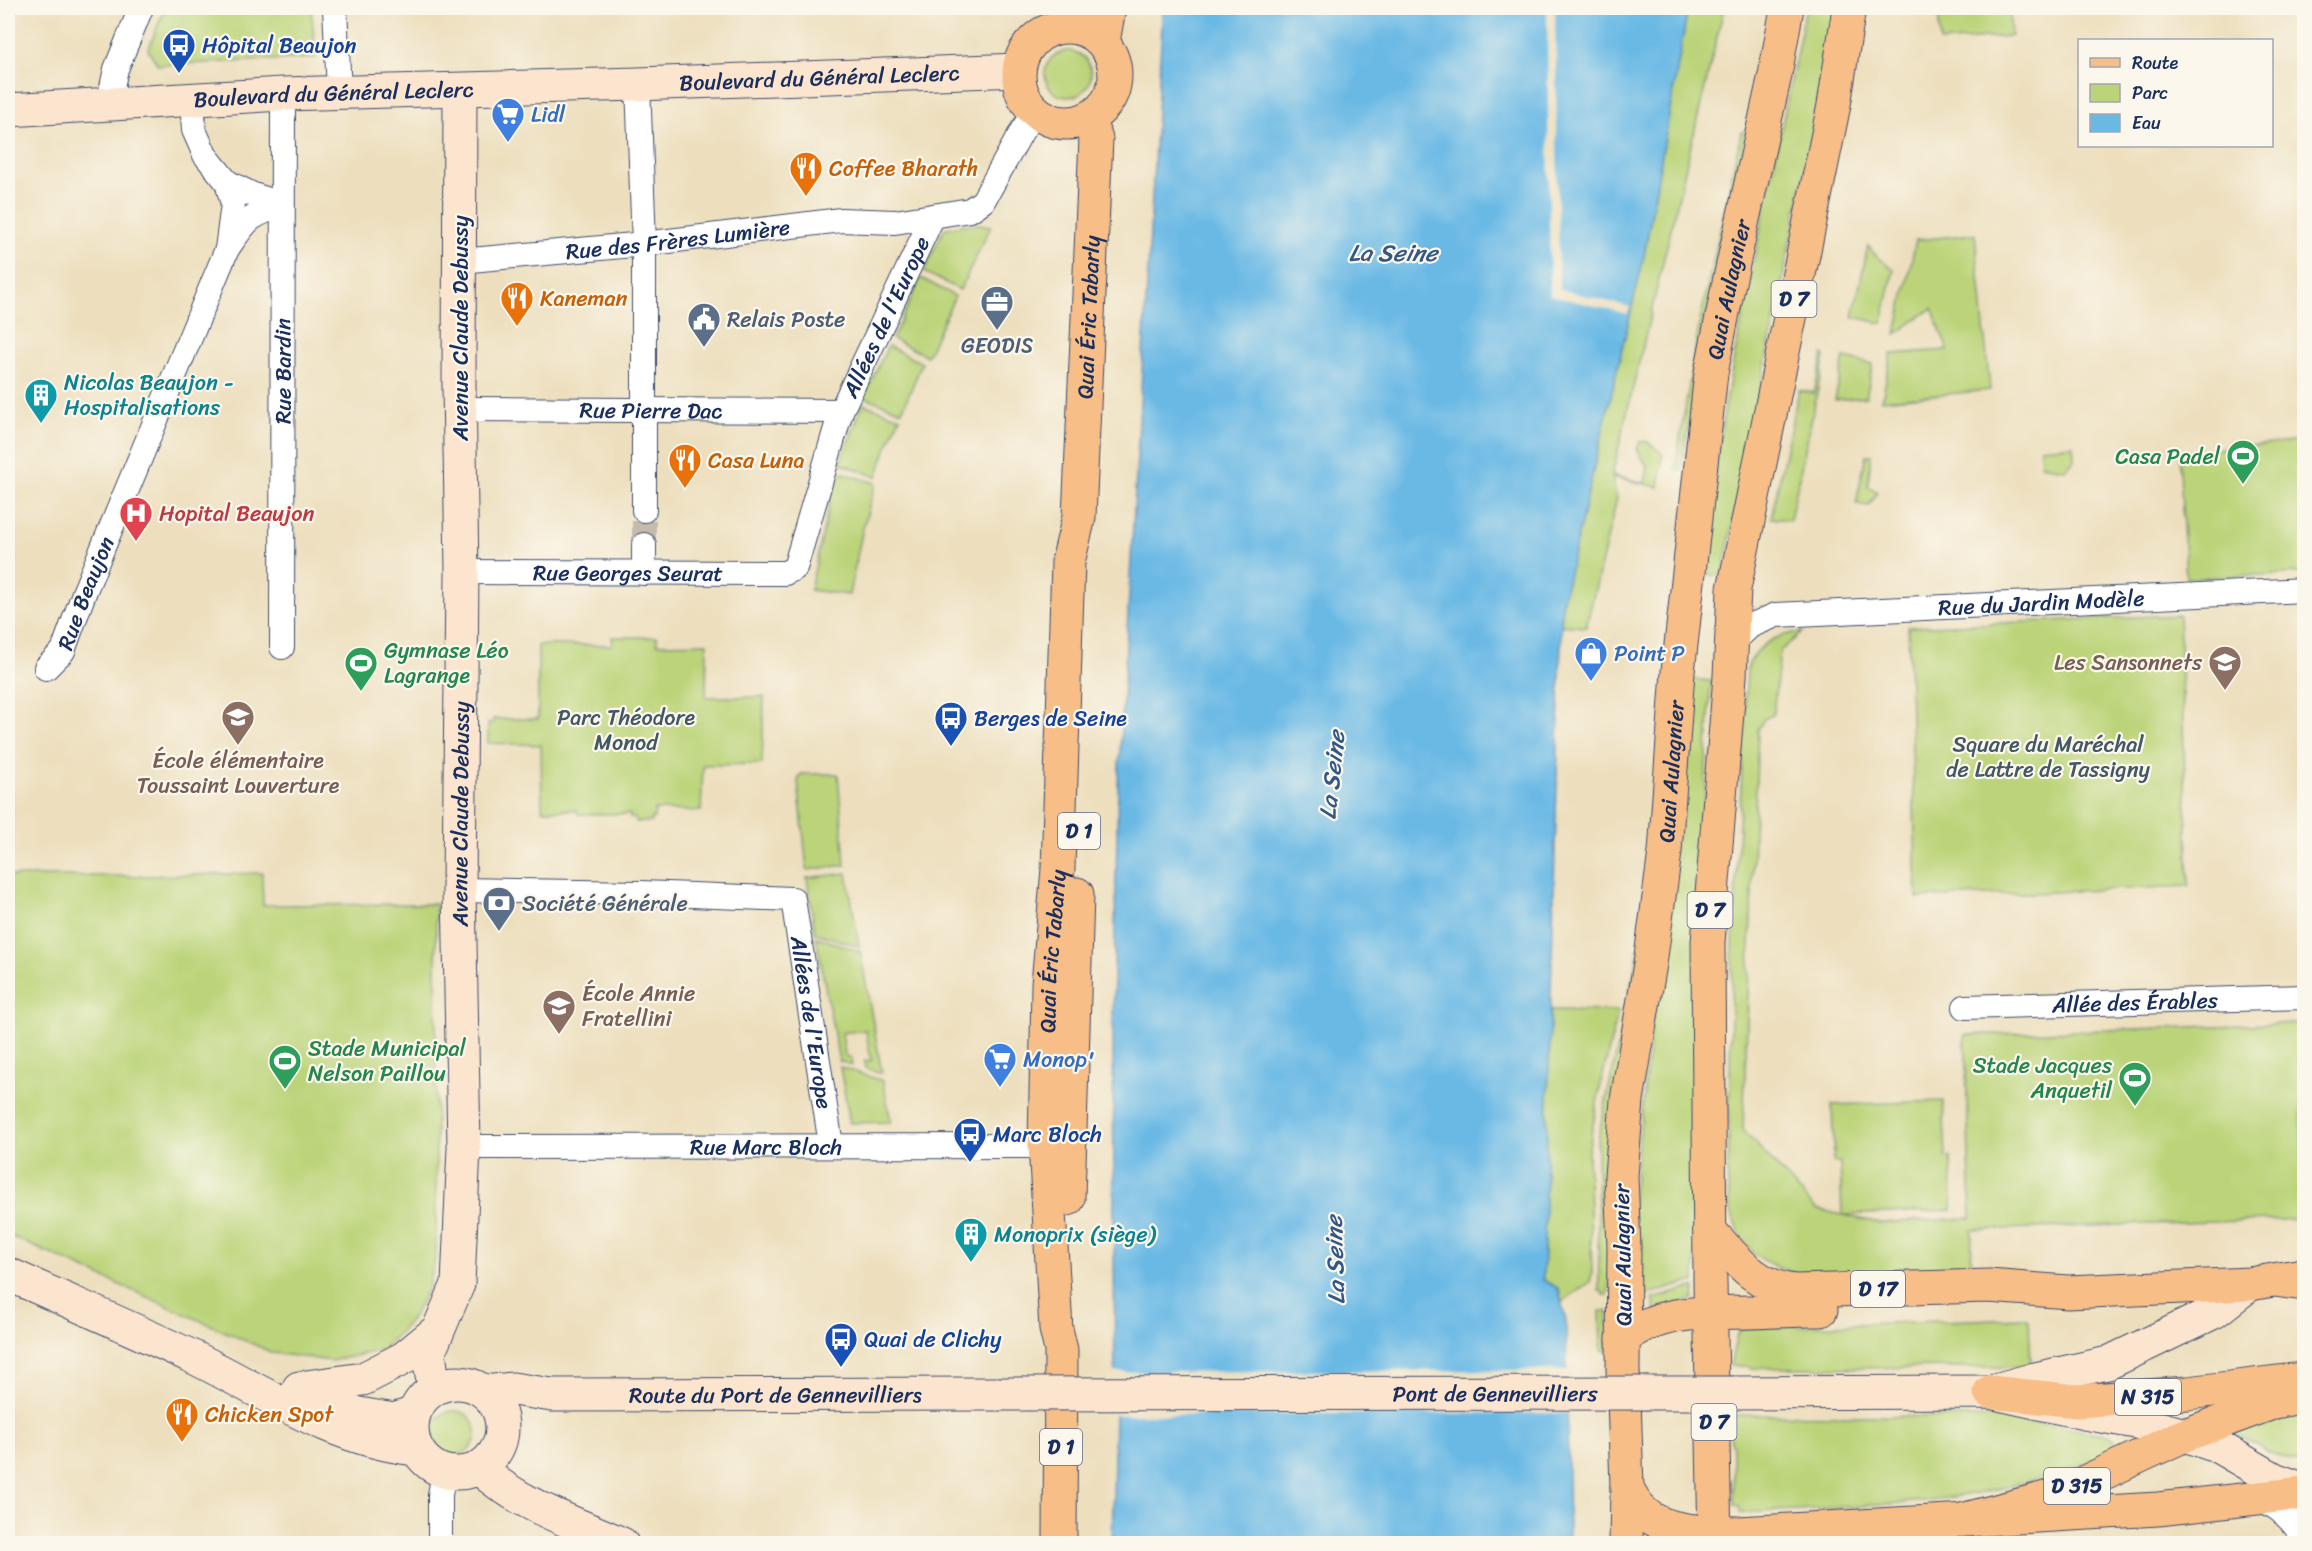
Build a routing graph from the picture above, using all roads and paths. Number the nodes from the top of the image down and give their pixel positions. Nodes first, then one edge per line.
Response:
1 (141, 8) edge
2 (335, 8) edge
3 (1109, 8) edge
4 (1787, 8) edge
5 (1849, 8) edge
6 (1059, 17) edge
7 (1103, 42) junction
8 (1019, 70) junction
9 (638, 84) junction
10 (460, 90) junction
11 (339, 92) junction
12 (283, 94) junction
13 (192, 99) junction
14 (108, 105) junction
15 (8, 110) edge
16 (1035, 112) junction
17 (1087, 119) junction
18 (227, 182) junction
19 (282, 205) junction
20 (933, 216) junction
21 (895, 222) junction
22 (644, 244) junction
23 (227, 249) junction
24 (916, 250) junction
25 (460, 261) junction
26 (459, 409) junction
27 (645, 409) junction
28 (841, 411) junction
29 (644, 510) tunnel mouth
30 (1078, 517) junction
31 (644, 545) tunnel mouth
32 (795, 568) joint
33 (462, 572) junction
34 (644, 573) junction
35 (1734, 589) junction
36 (2304, 590) edge
37 (1684, 615) junction
38 (1776, 615) junction
39 (1731, 644) junction
40 (282, 647) dead end
41 (46, 668) dead end
42 (459, 890) junction
43 (2304, 997) edge
44 (1965, 1007) dead end
45 (831, 1145) junction
46 (1056, 1145) junction
47 (464, 1147) junction
48 (1710, 1231) junction
49 (8, 1274) edge
50 (2283, 1280) edge
51 (2068, 1292) junction
52 (1712, 1312) junction
53 (438, 1330) junction
54 (1623, 1340) junction
55 (195, 1358) junction
56 (2304, 1362) edge
57 (2304, 1378) edge
58 (436, 1387) junction
59 (295, 1389) junction
60 (1990, 1392) junction
61 (999, 1394) joint
62 (2304, 1396) edge
63 (493, 1406) junction
64 (414, 1413) junction
65 (2185, 1435) junction
66 (416, 1449) junction
67 (479, 1468) junction
68 (444, 1472) junction
69 (1627, 1487) junction
70 (2304, 1492) edge
71 (2253, 1498) junction
72 (1962, 1520) junction
73 (1791, 1537) edge
74 (1715, 1538) edge
75 (2304, 1538) edge
76 (440, 1544) edge
77 (622, 1544) edge
78 (1060, 1544) edge
79 (1626, 1544) edge

1 - 14 street
2 - 11 street
3 - 7 main road
4 - 37 main road, Quai Aulagnier / D 7
5 - 35 main road, D 7
6 - 7 main road
6 - 8 main road
7 - 17 main road
8 - 9 main road, Boulevard du Général Leclerc
8 - 16 main road
9 - 10 main road, Boulevard du Général Leclerc
9 - 22 street
10 - 11 main road, Boulevard du Général Leclerc
10 - 25 main road, Avenue Claude Debussy
11 - 12 main road, Boulevard du Général Leclerc
12 - 13 main road, Boulevard du Général Leclerc
12 - 19 street, Rue Bardin
13 - 14 main road, Boulevard du Général Leclerc
13 - 18 street, Rue Beaujon
14 - 15 main road, Boulevard du Général Leclerc
16 - 17 main road
16 - 20 street, Allées de l'Europe
17 - 30 main road, Quai Éric Tabarly
18 - 19 street, Rue Beaujon
18 - 23 street, Rue Beaujon
19 - 23 street, Rue Beaujon
19 - 40 street, Rue Bardin
20 - 21 street, Rue des Frères Lumière
20 - 24 street, Allées de l'Europe
21 - 22 street, Rue des Frères Lumière
21 - 24 street
22 - 25 street, Rue des Frères Lumière
22 - 27 street
23 - 41 street, Rue Beaujon
24 - 28 street, Allées de l'Europe
25 - 26 main road, Avenue Claude Debussy
26 - 27 street, Rue Pierre Dac
26 - 33 main road, Avenue Claude Debussy
27 - 28 street, Rue Pierre Dac
27 - 29 street
28 - 32 street, Allées de l'Europe
30 - 46 main road, Quai Éric Tabarly / D 1
30 - 46 main road, Quai Éric Tabarly / D 1
31 - 34 street
32 - 34 street, Rue Georges Seurat
33 - 34 street, Rue Georges Seurat
33 - 42 main road, Avenue Claude Debussy
35 - 37 main road
35 - 38 street, Rue du Jardin Modèle
35 - 39 main road, D 7
36 - 38 street, Rue du Jardin Modèle
37 - 39 main road
37 - 54 main road, Quai Aulagnier / D 7
38 - 39 street, Rue du Jardin Modèle
39 - 48 main road, D 7
42 - 45 street, Allées de l'Europe
42 - 47 main road, Avenue Claude Debussy
43 - 44 street, Allée des Érables
45 - 46 street, Rue Marc Bloch
45 - 47 street, Rue Marc Bloch
46 - 78 main road, Quai Éric Tabarly / D 1
47 - 53 main road, Avenue Claude Debussy
48 - 51 main road, D 17
48 - 52 main road, D 7
49 - 55 main road
50 - 51 main road, D 17
50 - 60 main road
51 - 52 main road, D 17
52 - 54 main road
52 - 74 main road, D 7
53 - 58 main road, Avenue Claude Debussy
53 - 59 main road
54 - 69 main road, Quai Aulagnier / D 7
55 - 59 main road
55 - 66 main road
56 - 60 main road, N 315
57 - 60 main road, N 315
58 - 63 main road
58 - 64 main road
59 - 64 main road
60 - 61 main road, Pont de Gennevilliers, bridge
60 - 65 main road
61 - 63 main road, Route du Port de Gennevilliers
62 - 65 main road
63 - 67 main road
64 - 66 main road
65 - 70 main road
65 - 72 main road, D 315
66 - 68 main road
67 - 68 main road
67 - 77 main road
68 - 76 street
69 - 74 main road
69 - 79 main road, Quai Aulagnier / D 7
70 - 71 main road
71 - 72 main road
71 - 75 street
72 - 73 main road
73 - 74 main road

